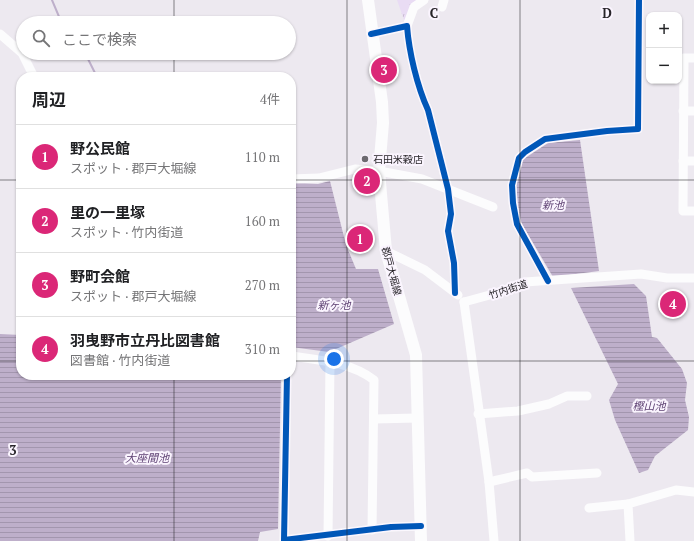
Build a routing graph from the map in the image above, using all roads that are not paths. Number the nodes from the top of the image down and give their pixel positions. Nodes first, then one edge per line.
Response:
1 (368, 0) edge
2 (424, 0) edge
3 (639, 0) edge
4 (407, 26) junction
5 (0, 34) edge
6 (371, 34) junction
7 (16, 49) edge
8 (694, 58) edge
9 (25, 60) edge
10 (31, 72) edge
11 (683, 111) junction
12 (694, 111) edge
13 (683, 161) junction
14 (694, 161) edge
15 (379, 171) junction
16 (296, 178) edge
17 (448, 189) junction
18 (493, 207) dead end
19 (694, 211) edge
20 (386, 251) junction
21 (694, 278) edge
22 (548, 281) junction
23 (455, 293) junction
24 (464, 302) junction
25 (296, 357) edge
26 (330, 362) junction
27 (287, 380) edge
28 (587, 396) dead end
29 (478, 414) junction
30 (417, 418) junction
31 (374, 419) junction
32 (597, 473) dead end
33 (489, 482) junction
34 (694, 492) edge
35 (628, 504) junction
36 (588, 508) dead end
37 (421, 526) junction
38 (372, 530) junction
39 (328, 536) junction
40 (421, 541) edge
41 (494, 541) edge
42 (630, 541) edge

1 - 6 main road, 郡戸大堀線
2 - 4 street
3 - 22 street
4 - 6 street
4 - 17 street
5 - 7 street
6 - 15 main road, 郡戸大堀線
8 - 11 street
9 - 10 street
11 - 12 street
11 - 13 street
13 - 14 street
13 - 19 street
15 - 16 street
15 - 17 street
15 - 20 main road, 郡戸大堀線
17 - 18 street
17 - 23 street
20 - 23 street
20 - 30 main road, 郡戸大堀線
21 - 22 street, 竹内街道
22 - 24 street, 竹内街道
23 - 24 street
24 - 29 street
25 - 26 street
26 - 31 street
26 - 39 street
27 - 39 street
28 - 29 street
29 - 33 street
30 - 31 street
30 - 37 main road, 郡戸大堀線
31 - 38 street
32 - 33 street
33 - 41 street
34 - 35 street
35 - 36 street
35 - 42 street
37 - 38 street
37 - 40 main road, 郡戸大堀線
38 - 39 street

